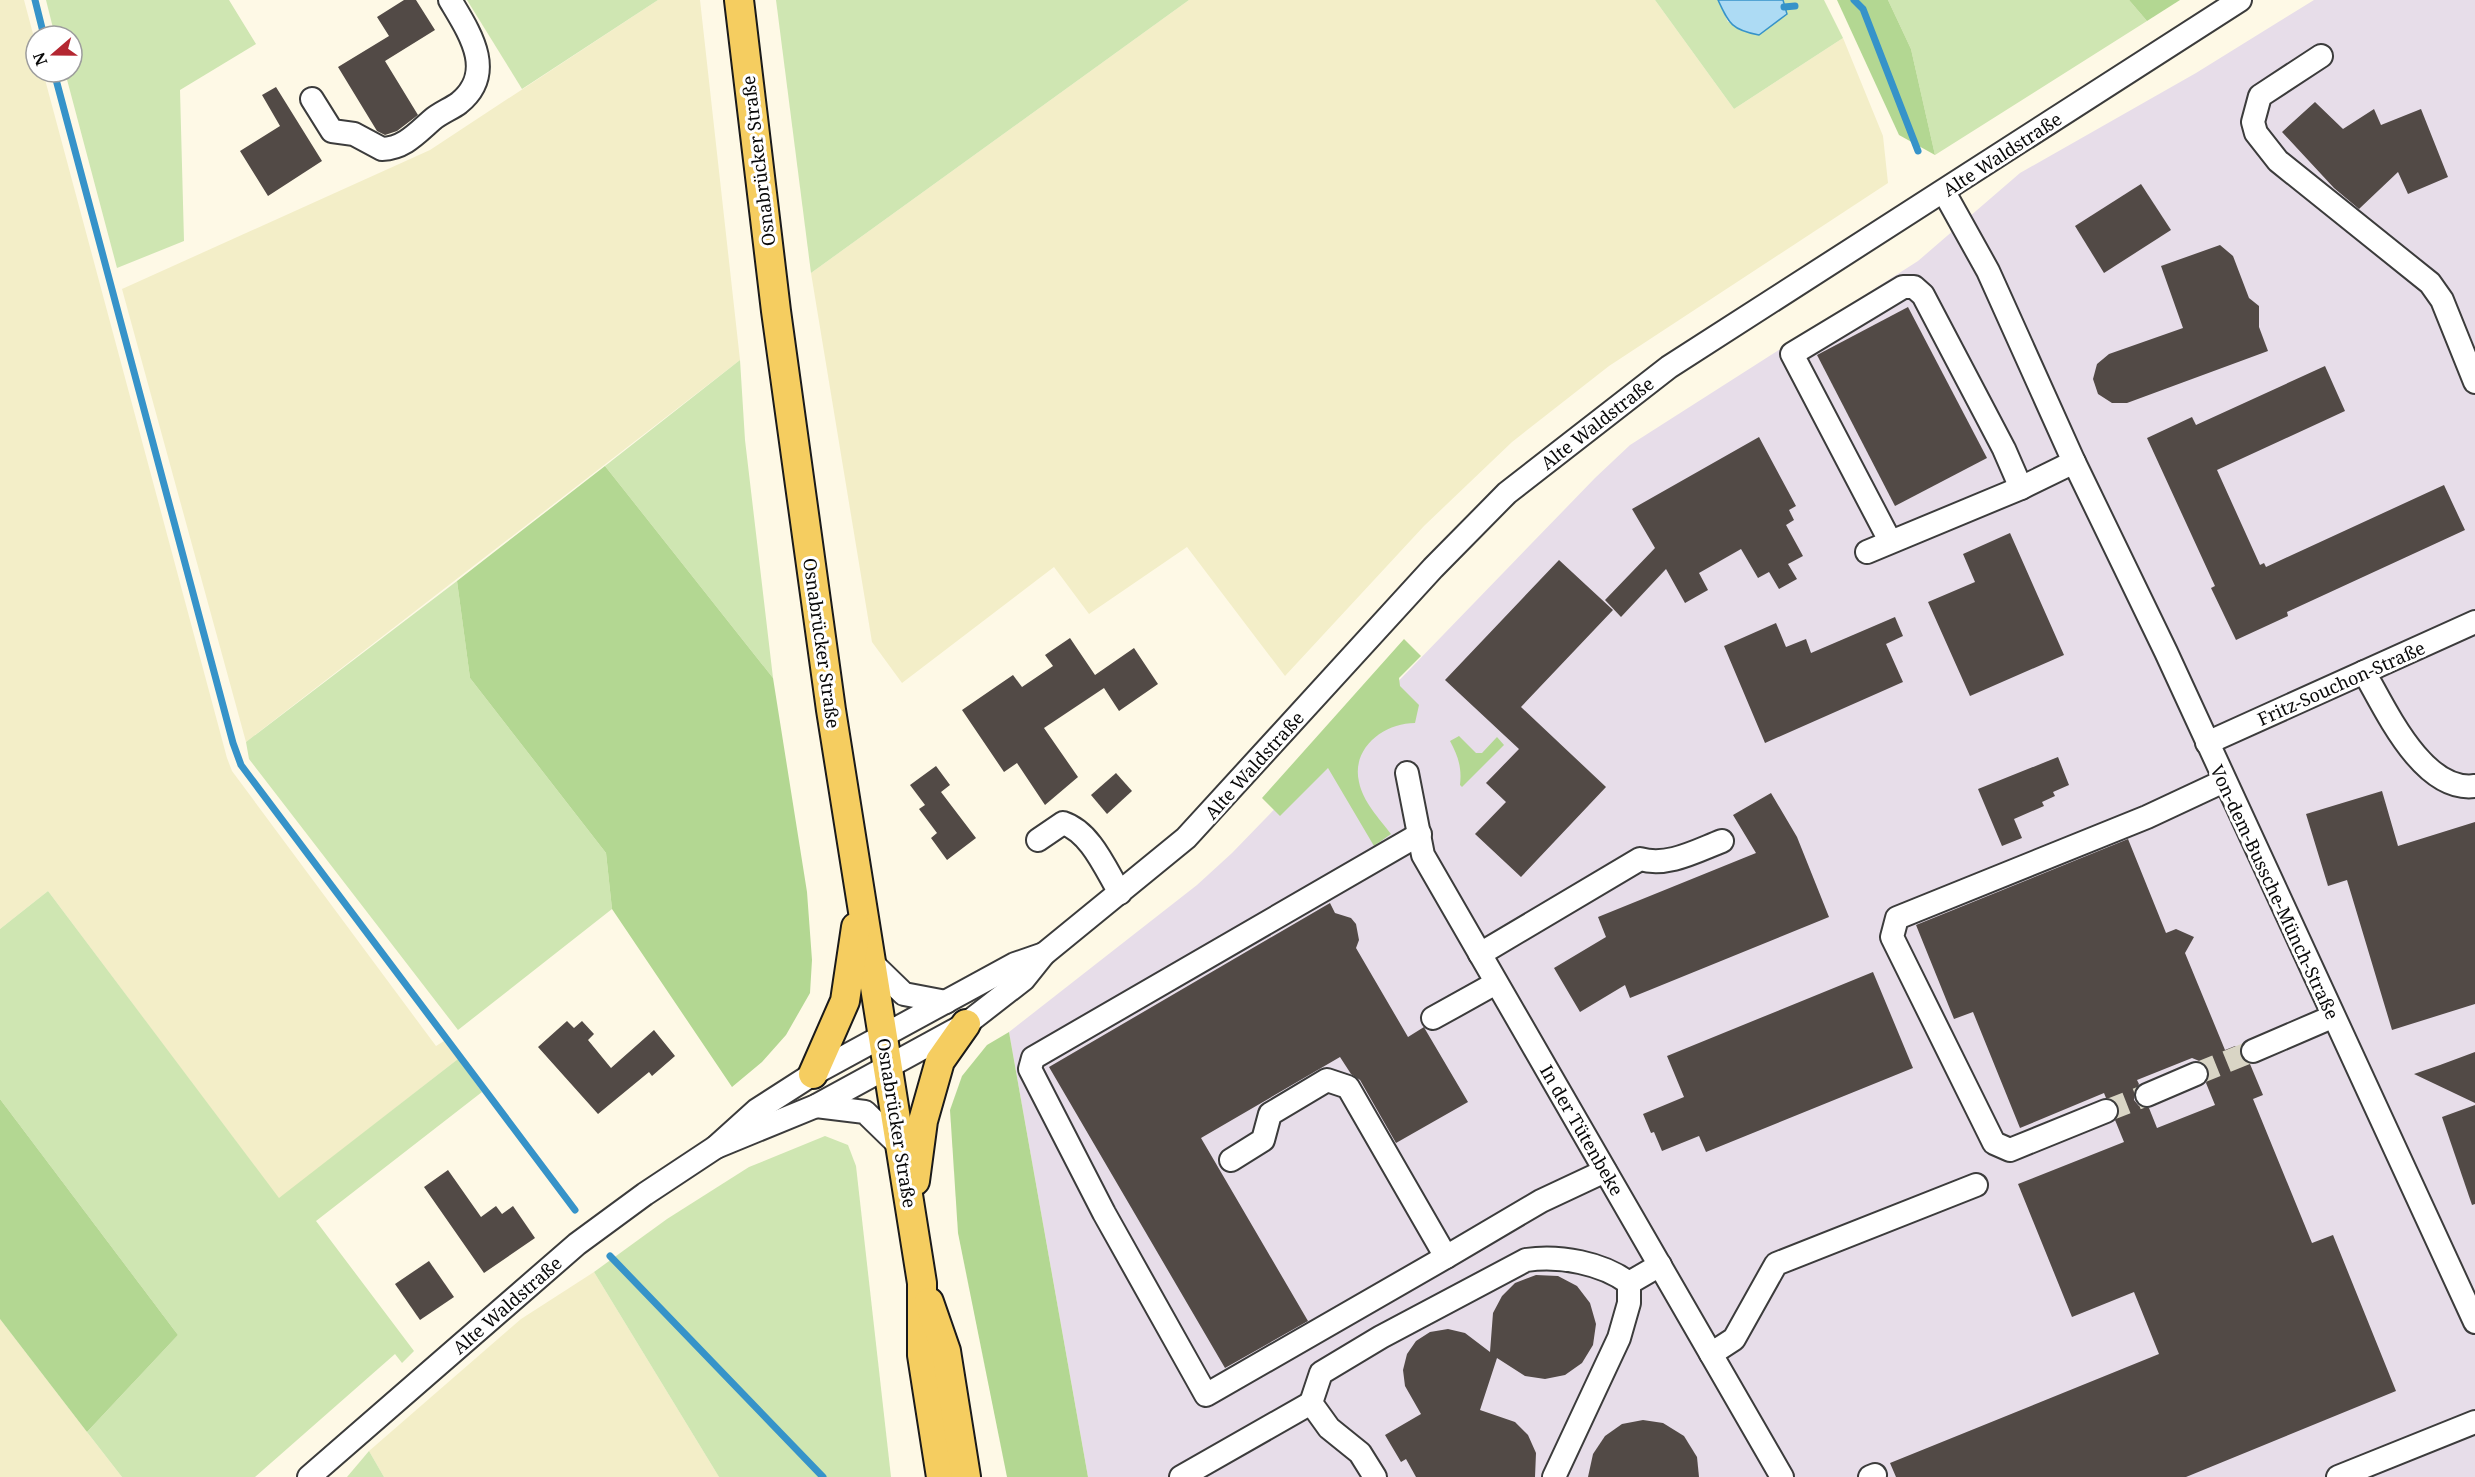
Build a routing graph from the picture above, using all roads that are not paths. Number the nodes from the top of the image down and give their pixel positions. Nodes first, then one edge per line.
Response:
1 (450, 0) edge
2 (739, 0) edge
3 (2240, 0) edge
4 (2321, 56) dead end
5 (312, 99) dead end
6 (1944, 192) junction
7 (2475, 382) edge
8 (2074, 462) junction
9 (2021, 488) junction
10 (1890, 541) junction
11 (1866, 552) dead end
12 (2475, 622) edge
13 (2364, 672) junction
14 (2207, 743) junction
15 (1407, 774) dead end
16 (2224, 781) junction
17 (2475, 786) edge
18 (1420, 834) junction
19 (1038, 840) dead end
20 (1722, 841) dead end
21 (1120, 893) junction
22 (860, 898) junction
23 (1044, 954) junction
24 (1480, 954) junction
25 (870, 961) junction
26 (1496, 983) junction
27 (946, 1002) junction
28 (2332, 1017) junction
29 (1433, 1018) dead end
30 (966, 1024) junction
31 (883, 1038) junction
32 (2253, 1051) tunnel mouth
33 (888, 1068) junction
34 (813, 1074) junction
35 (2196, 1074) tunnel mouth
36 (2147, 1095) tunnel mouth
37 (816, 1106) junction
38 (2106, 1111) tunnel mouth
39 (716, 1147) junction
40 (901, 1147) junction
41 (1231, 1160) dead end
42 (1605, 1171) junction
43 (1976, 1185) dead end
44 (911, 1210) junction
45 (1446, 1257) junction
46 (1660, 1265) junction
47 (922, 1283) junction
48 (1629, 1283) junction
49 (2475, 1322) edge
50 (1711, 1354) junction
51 (1311, 1403) junction
52 (2475, 1422) edge
53 (309, 1477) edge
54 (941, 1477) edge
55 (966, 1477) edge
56 (1181, 1477) edge
57 (1375, 1477) edge
58 (1554, 1477) edge
59 (1782, 1477) edge
60 (2338, 1477) edge

1 - 5 street
2 - 22 main road, Osnabrücker Straße
3 - 6 street, Alte Waldstraße
4 - 7 street
6 - 8 street, Von-dem-Bussche-Münch-Straße
6 - 21 street, Alte Waldstraße
8 - 9 street
8 - 14 street, Von-dem-Bussche-Münch-Straße
9 - 10 street
9 - 10 street
10 - 11 street
12 - 13 street, Fritz-Souchon-Straße
13 - 14 street, Fritz-Souchon-Straße
13 - 17 street
14 - 16 street, Von-dem-Bussche-Münch-Straße
15 - 18 street, In der Tütenbeke
16 - 28 street, Von-dem-Bussche-Münch-Straße
16 - 38 street
18 - 24 street, In der Tütenbeke
18 - 45 street
19 - 21 street
20 - 24 street
21 - 23 street, Alte Waldstraße
22 - 25 main road, Osnabrücker Straße
22 - 34 main road
23 - 27 street, Alte Waldstraße
23 - 30 street, Alte Waldstraße
24 - 26 street, In der Tütenbeke
25 - 27 street
25 - 31 main road, Osnabrücker Straße
26 - 29 street
26 - 42 street, In der Tütenbeke
27 - 31 street, Alte Waldstraße
28 - 32 street
28 - 49 street, Von-dem-Bussche-Münch-Straße
30 - 33 street, Alte Waldstraße
30 - 44 main road
31 - 33 main road, Osnabrücker Straße
31 - 34 street, Alte Waldstraße
33 - 37 street, Alte Waldstraße
33 - 40 main road, Osnabrücker Straße
34 - 39 street, Alte Waldstraße
35 - 36 street
37 - 39 street, Alte Waldstraße
37 - 40 street, Alte Waldstraße
39 - 53 street, Alte Waldstraße
40 - 44 main road, Osnabrücker Straße
41 - 45 street
42 - 45 street
42 - 46 street, In der Tütenbeke
43 - 50 street
44 - 47 main road, Osnabrücker Straße
46 - 48 street
46 - 50 street, In der Tütenbeke
47 - 54 main road, Osnabrücker Straße
47 - 55 main road, Osnabrücker Straße
48 - 51 street
48 - 58 street
50 - 59 street, In der Tütenbeke
51 - 56 street
51 - 57 street
52 - 60 street

